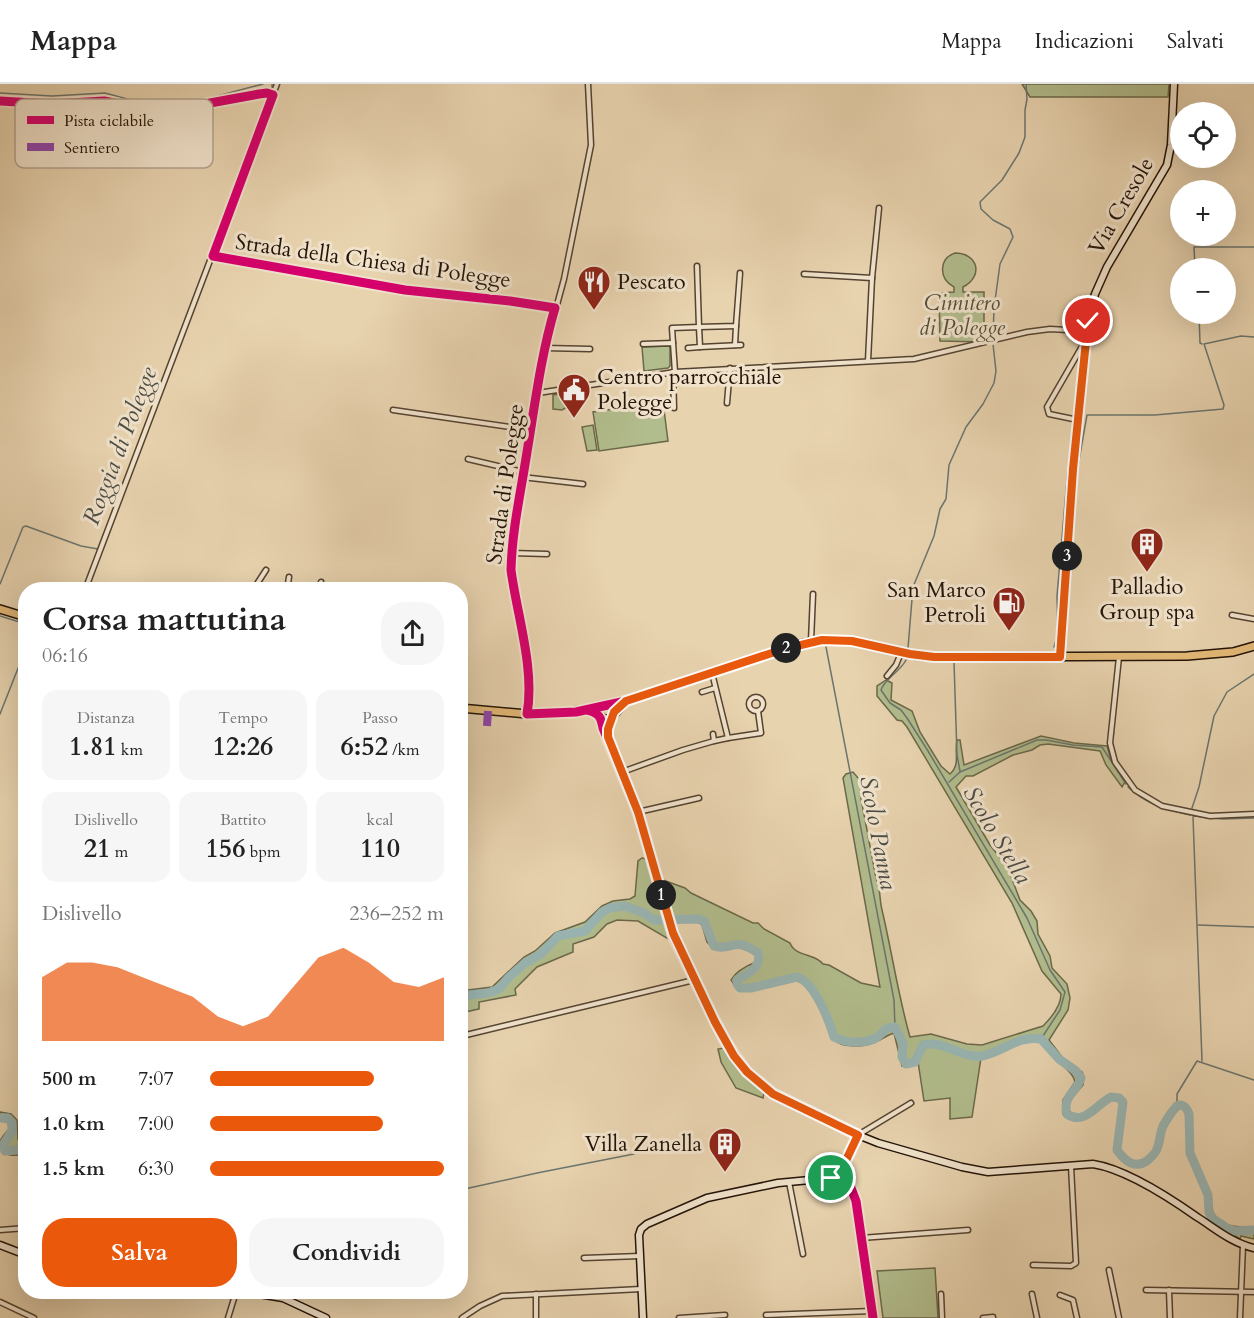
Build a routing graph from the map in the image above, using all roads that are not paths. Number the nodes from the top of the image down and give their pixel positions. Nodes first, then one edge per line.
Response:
1 (277, 84) edge
2 (588, 84) edge
3 (1174, 84) edge
4 (879, 208) dead end
5 (213, 256) junction
6 (697, 266) dead end
7 (740, 273) dead end
8 (804, 274) dead end
9 (872, 278) junction
10 (555, 308) junction
11 (736, 326) junction
12 (699, 327) junction
13 (1086, 331) junction
14 (1084, 342) junction
15 (673, 343) junction
16 (643, 344) dead end
17 (735, 345) junction
18 (741, 345) dead end
19 (700, 347) junction
20 (545, 348) junction
21 (688, 348) dead end
22 (590, 350) dead end
23 (868, 361) junction
24 (730, 368) junction
25 (674, 372) junction
26 (538, 393) junction
27 (726, 403) dead end
28 (674, 408) dead end
29 (393, 410) dead end
30 (1078, 420) junction
31 (530, 430) junction
32 (468, 459) dead end
33 (522, 474) junction
34 (583, 484) dead end
35 (511, 553) junction
36 (547, 554) dead end
37 (266, 570) dead end
38 (289, 576) dead end
39 (88, 582) edge
40 (258, 582) edge
41 (288, 582) edge
42 (813, 594) dead end
43 (0, 609) edge
44 (18, 615) edge
45 (1232, 615) dead end
46 (1254, 619) edge
47 (811, 641) junction
48 (1254, 646) edge
49 (902, 652) junction
50 (1119, 656) junction
51 (1060, 657) junction
52 (712, 672) junction
53 (887, 676) dead end
54 (715, 688) junction
55 (702, 692) dead end
56 (626, 701) junction
57 (530, 703) junction
58 (605, 706) junction
59 (468, 709) edge
60 (587, 710) junction
61 (758, 711) dead end
62 (527, 714) junction
63 (539, 714) junction
64 (613, 715) junction
65 (600, 716) junction
66 (712, 734) dead end
67 (608, 737) junction
68 (728, 738) junction
69 (714, 741) junction
70 (622, 772) junction
71 (699, 798) dead end
72 (638, 812) junction
73 (1254, 814) edge
74 (694, 980) junction
75 (468, 1035) edge
76 (911, 1103) dead end
77 (858, 1135) junction
78 (1071, 1166) junction
79 (840, 1173) junction
80 (789, 1182) junction
81 (18, 1229) edge
82 (0, 1230) edge
83 (968, 1230) dead end
84 (861, 1238) junction
85 (0, 1245) edge
86 (1243, 1245) junction
87 (1254, 1248) edge
88 (18, 1252) edge
89 (803, 1254) dead end
90 (640, 1256) junction
91 (584, 1258) dead end
92 (1033, 1265) dead end
93 (1109, 1270) dead end
94 (642, 1289) junction
95 (1146, 1290) dead end
96 (1169, 1290) junction
97 (1240, 1291) junction
98 (1254, 1292) edge
99 (941, 1293) dead end
100 (536, 1294) junction
101 (1032, 1294) dead end
102 (1060, 1295) dead end
103 (234, 1299) edge
104 (286, 1299) edge
105 (0, 1302) edge
106 (306, 1309) junction
107 (872, 1311) junction
108 (725, 1315) dead end
109 (766, 1316) dead end
110 (993, 1317) edge
111 (34, 1318) edge
112 (228, 1318) edge
113 (315, 1318) edge
114 (326, 1318) edge
115 (462, 1318) edge
116 (536, 1318) edge
117 (643, 1318) edge
118 (679, 1318) edge
119 (873, 1318) edge
120 (942, 1318) edge
121 (983, 1318) edge
122 (1037, 1318) edge
123 (1077, 1318) edge
124 (1119, 1318) edge
125 (1170, 1318) edge
126 (1240, 1318) edge

1 - 5 street, Strada della Chiesa di Polegge
2 - 10 street, Strada di Polegge
3 - 13 street, Via Cresole
4 - 9 street
5 - 10 street, Strada della Chiesa di Polegge
5 - 39 street, Strada della Chiesa di Polegge
6 - 12 street
7 - 11 street
8 - 9 street
9 - 23 street
10 - 20 street, Strada di Polegge
11 - 12 street
11 - 17 street
12 - 15 street
12 - 19 street
13 - 14 street, Via Cresole
13 - 23 street
14 - 30 street, Via Cresole
14 - 30 street, Via Cresole
15 - 16 street
15 - 25 street
17 - 18 street
17 - 19 street
19 - 21 street
20 - 22 street
20 - 26 street, Strada di Polegge
23 - 24 street
24 - 25 street
24 - 27 street
25 - 26 street
25 - 28 street
26 - 31 street, Strada di Polegge
29 - 31 street, Strada di Polegge
30 - 51 street, Via Cresole
31 - 33 street, Strada di Polegge
32 - 33 street, Strada di Polegge
33 - 34 street, Strada di Polegge
33 - 35 street, Strada di Polegge
35 - 36 street, Strada di Polegge
35 - 57 street, Strada di Polegge
37 - 40 street
38 - 41 street
42 - 47 street
43 - 44 main road
45 - 46 street
47 - 49 main road
47 - 52 main road
48 - 50 main road
49 - 51 main road
49 - 53 street
50 - 51 main road
50 - 73 street
52 - 54 street
52 - 56 main road
54 - 55 street
54 - 68 street
56 - 58 main road
56 - 64 main road
57 - 62 street, Strada di Polegge
57 - 63 street
58 - 60 main road
58 - 64 main road
58 - 65 main road
59 - 62 main road
60 - 63 main road
60 - 65 main road
61 - 68 street
62 - 63 main road
64 - 65 main road
64 - 67 street
65 - 67 street
66 - 69 street
67 - 70 street
68 - 69 street
69 - 70 street
70 - 72 street
71 - 72 street
72 - 74 street
74 - 75 street
74 - 77 street
76 - 77 street
77 - 78 street
77 - 79 street
78 - 86 street
78 - 92 street
79 - 80 street
79 - 84 street
80 - 89 street
80 - 90 street
81 - 82 street
83 - 84 street
84 - 107 street
85 - 88 street
86 - 87 street
86 - 97 street
90 - 91 street
90 - 94 street
93 - 124 street
94 - 100 street
94 - 117 street
95 - 96 street
96 - 97 street
96 - 125 street
97 - 98 street
97 - 126 street
99 - 120 street
100 - 115 street
100 - 116 street
101 - 122 street
102 - 123 street
103 - 112 street
104 - 106 street
105 - 111 street
106 - 113 street
106 - 114 street
107 - 109 street
107 - 119 street
108 - 118 street
110 - 121 street

